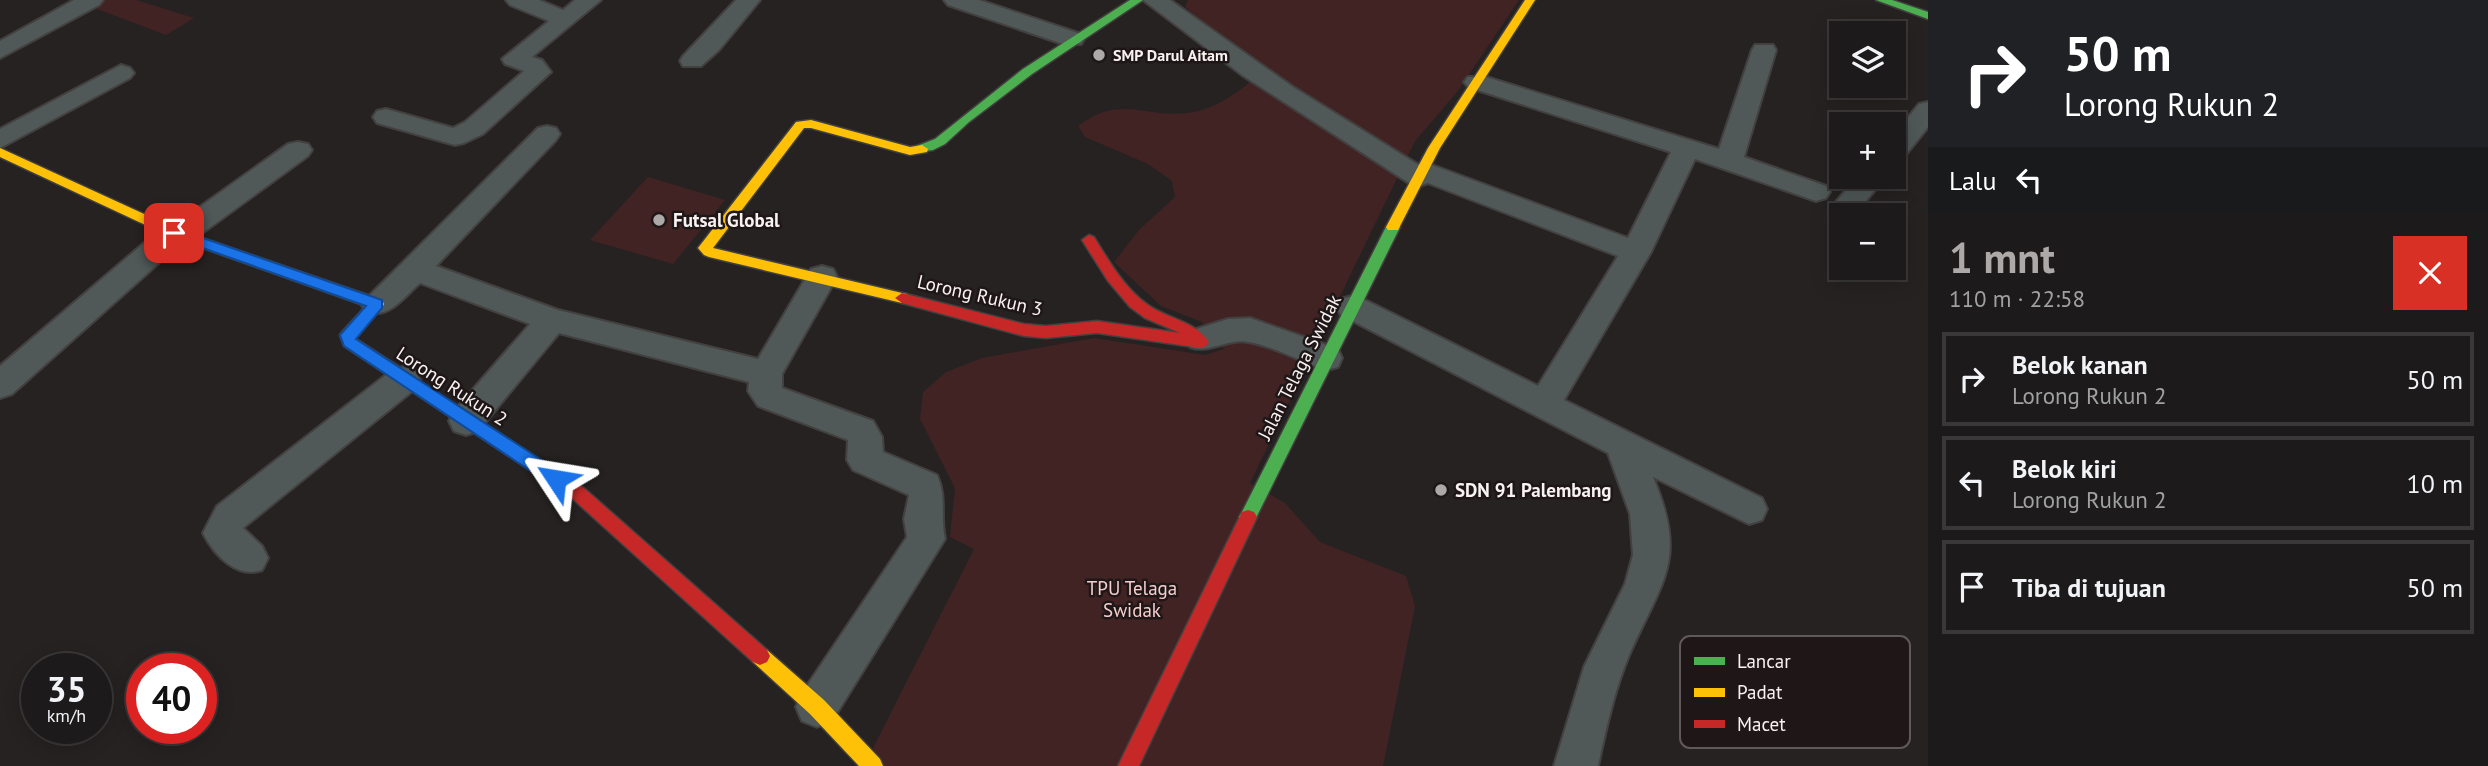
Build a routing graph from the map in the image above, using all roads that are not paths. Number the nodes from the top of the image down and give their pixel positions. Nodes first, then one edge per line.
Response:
1 (91, 0) edge
2 (518, 0) edge
3 (589, 0) edge
4 (748, 0) edge
5 (956, 0) edge
6 (1138, 0) edge
7 (1155, 0) edge
8 (1530, 0) edge
9 (1881, 0) edge
10 (1928, 16) edge
11 (566, 19) junction
12 (1072, 39) junction
13 (1764, 50) dead end
14 (0, 51) edge
15 (692, 61) dead end
16 (121, 73) dead end
17 (1477, 82) junction
18 (1928, 110) edge
19 (386, 117) dead end
20 (547, 134) dead end
21 (1906, 137) edge
22 (0, 140) edge
23 (1687, 148) junction
24 (298, 150) dead end
25 (0, 152) edge
26 (1729, 161) junction
27 (1420, 174) junction
28 (1861, 189) edge
29 (1816, 192) dead end
30 (1849, 203) edge
31 (177, 234) junction
32 (1088, 240) dead end
33 (1636, 252) junction
34 (415, 270) junction
35 (812, 274) junction
36 (377, 304) junction
37 (1352, 307) junction
38 (552, 320) junction
39 (1201, 339) junction
40 (1326, 358) junction
41 (766, 374) junction
42 (403, 380) junction
43 (0, 385) edge
44 (1545, 403) junction
45 (467, 421) junction
46 (1621, 443) junction
47 (1749, 509) dead end
48 (249, 558) dead end
49 (817, 707) junction
50 (873, 766) edge
51 (1128, 766) edge
52 (1576, 766) edge

1 - 14 street
2 - 11 street
3 - 11 street
4 - 15 street
5 - 12 street
6 - 12 street
7 - 27 street
8 - 17 street, Jalan Telaga Swidak
9 - 10 street
11 - 19 street
12 - 35 street
13 - 26 street
16 - 22 street
17 - 23 street
17 - 27 street, Jalan Telaga Swidak
18 - 21 street
20 - 34 street
23 - 26 street
23 - 33 street
24 - 31 street
25 - 31 street
26 - 29 street
27 - 33 street
27 - 37 street, Jalan Telaga Swidak
28 - 30 street
31 - 36 street
31 - 43 street
32 - 39 street
33 - 44 street
34 - 36 street
34 - 38 street
35 - 39 street, Lorong Rukun 3
35 - 41 street
36 - 42 street, Lorong Rukun 2
37 - 40 street, Jalan Telaga Swidak
37 - 44 street
38 - 41 street
38 - 45 street
39 - 40 street
40 - 51 street, Jalan Telaga Swidak
41 - 49 street
42 - 45 street, Lorong Rukun 2
42 - 48 street
44 - 46 street
45 - 49 street, Lorong Rukun 2
46 - 47 street
46 - 52 street
49 - 50 street, Lorong Rukun 2

